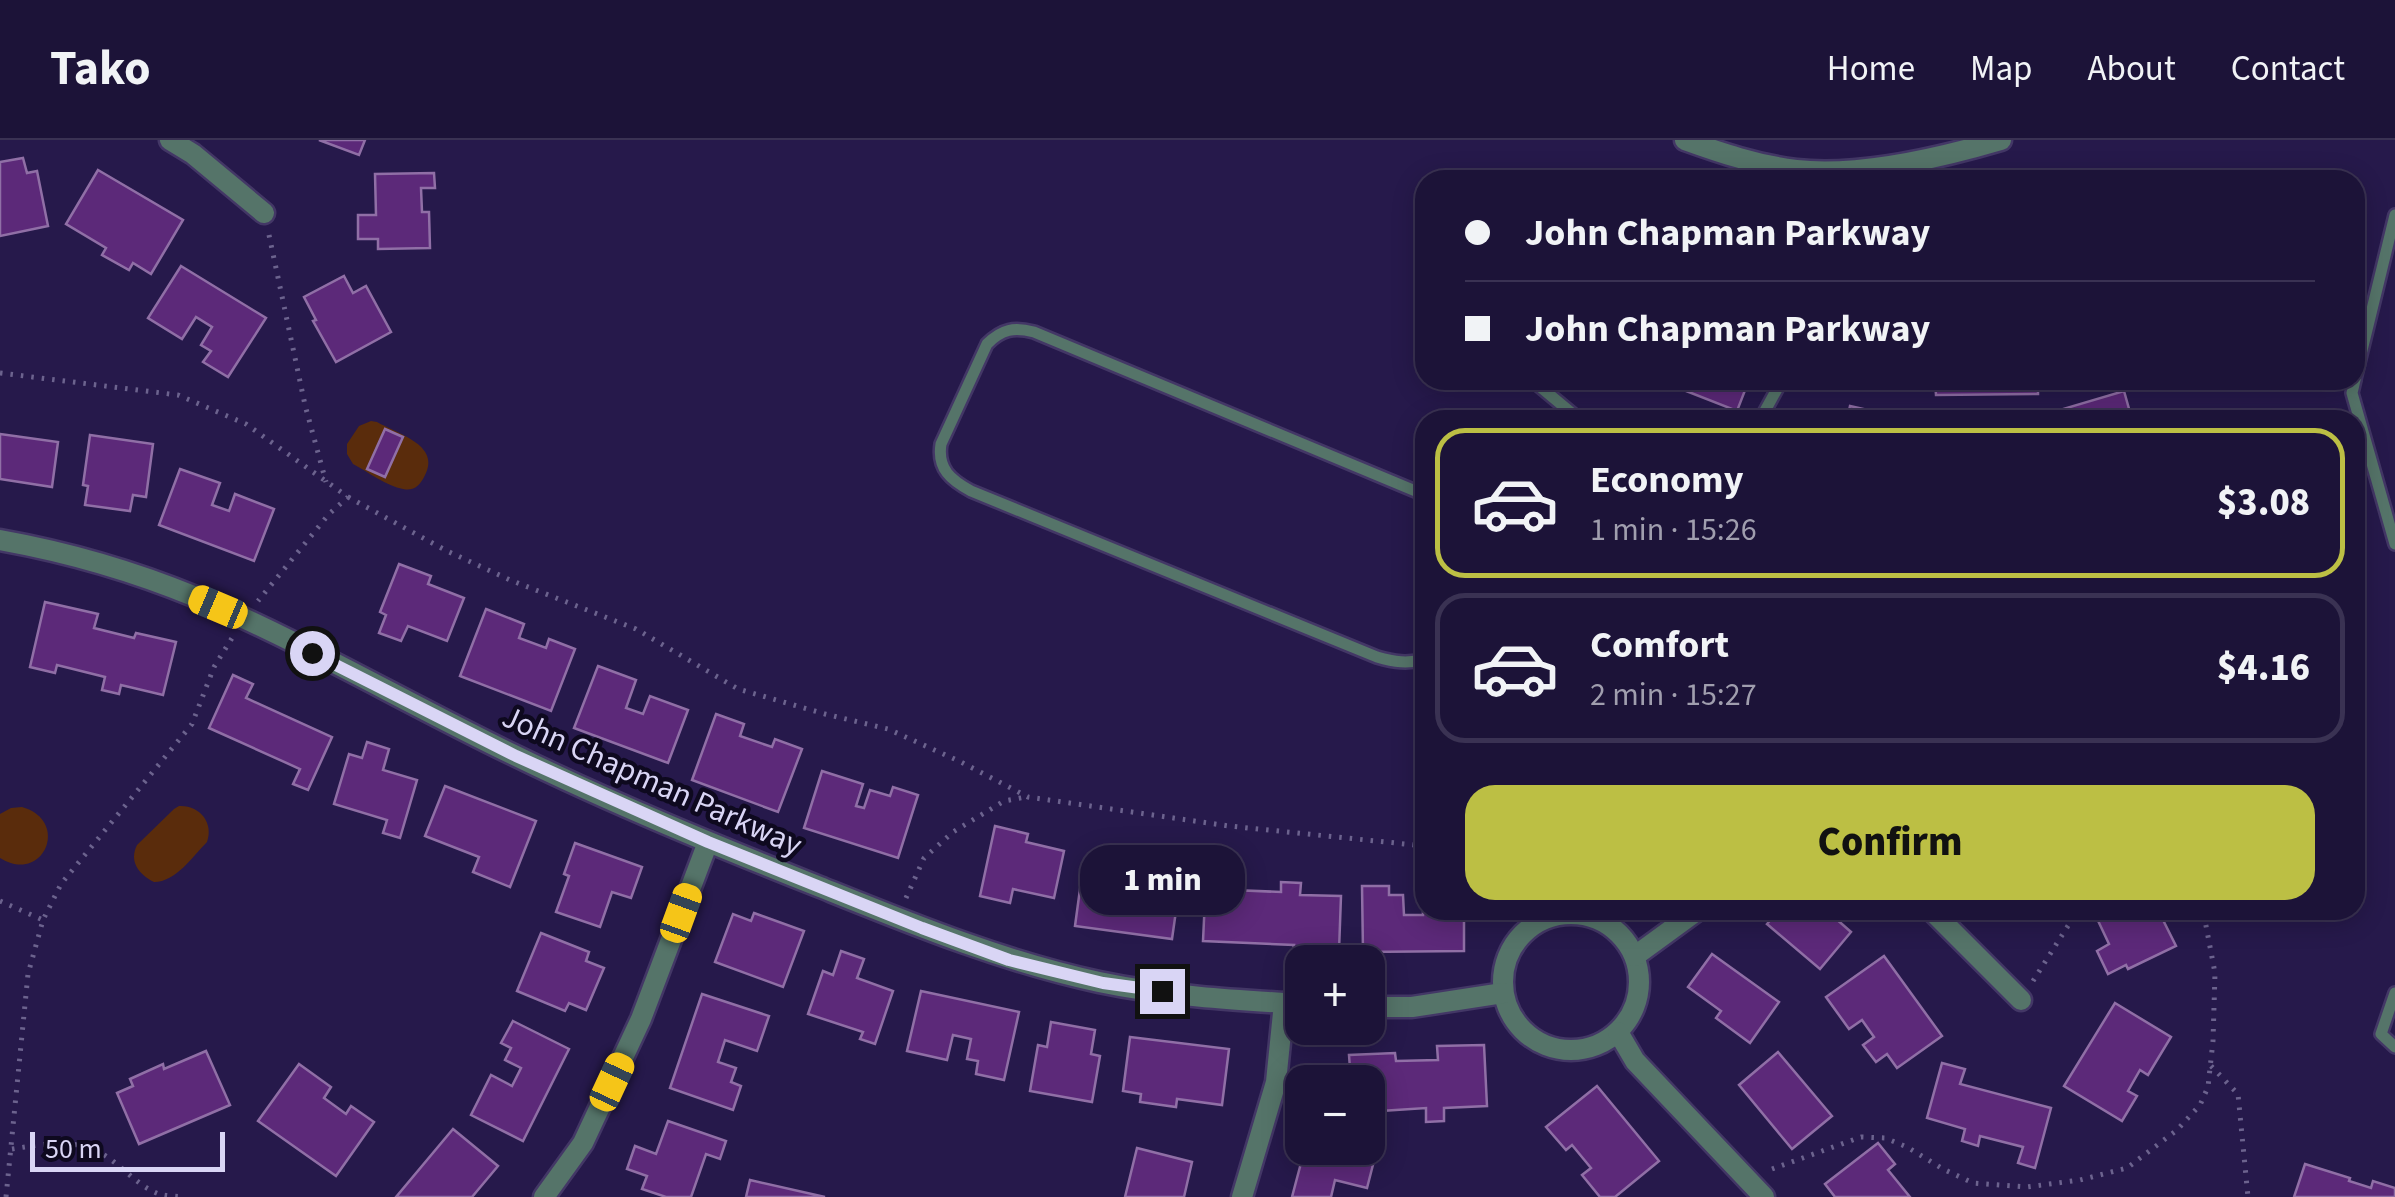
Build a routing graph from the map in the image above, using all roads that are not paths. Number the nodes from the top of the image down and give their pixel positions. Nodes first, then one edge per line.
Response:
1 (170, 140) edge
2 (1684, 140) edge
3 (2001, 140) edge
4 (1798, 170) edge
5 (1798, 170) edge
6 (1862, 170) edge
7 (1885, 170) edge
8 (264, 213) road end
9 (2395, 215) edge
10 (2365, 339) edge
11 (1544, 390) edge
12 (1568, 410) edge
13 (2365, 439) edge
14 (1415, 491) edge
15 (0, 540) edge
16 (2395, 544) edge
17 (1415, 662) edge
18 (708, 842) junction
19 (1531, 920) edge
20 (1601, 920) edge
21 (1684, 920) edge
22 (1941, 920) edge
23 (1635, 956) junction
24 (1503, 993) junction
25 (2395, 993) edge
26 (2020, 1000) road end
27 (1285, 1003) edge
28 (1385, 1007) edge
29 (1618, 1032) junction
30 (1285, 1041) edge
31 (2395, 1047) edge
32 (552, 1194) edge
33 (1242, 1197) edge
34 (1764, 1197) edge

1 - 8 street
2 - 5 street
3 - 7 street
4 - 6 street
9 - 10 lane
11 - 12 lane
13 - 16 lane
14 - 17 lane
15 - 18 street, John Chapman Parkway
18 - 27 street, John Chapman Parkway
18 - 32 street
19 - 24 street
20 - 23 street
21 - 23 street
22 - 26 street
23 - 29 street
24 - 28 street
24 - 29 street
25 - 31 lane
29 - 34 street
30 - 33 street

